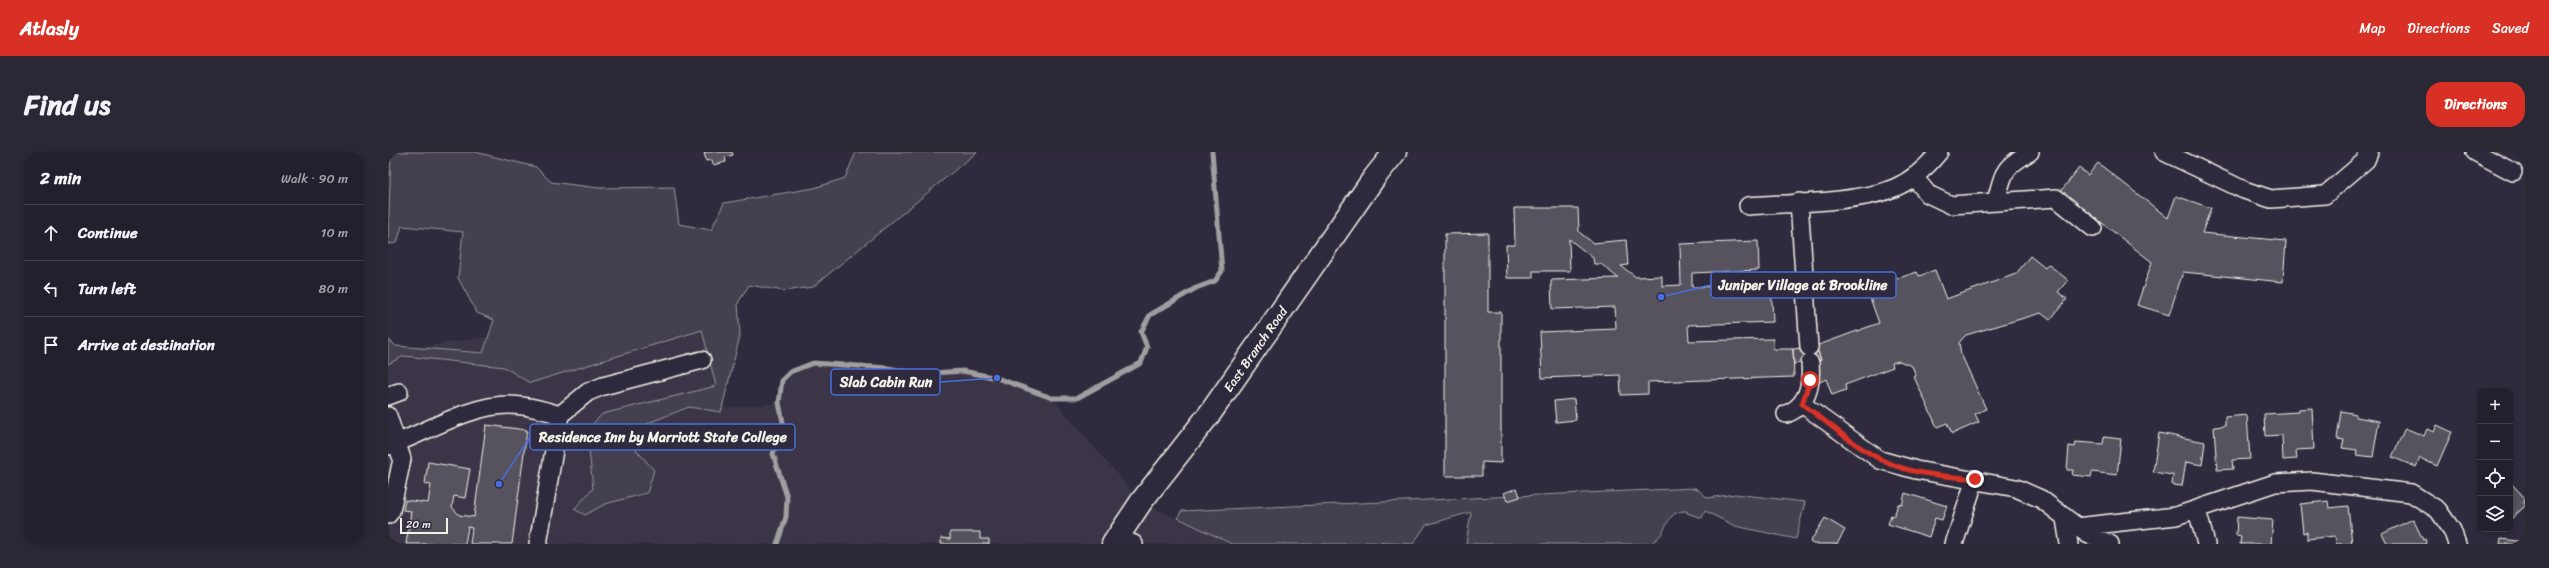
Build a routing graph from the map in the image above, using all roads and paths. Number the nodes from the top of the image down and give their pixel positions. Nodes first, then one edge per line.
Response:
1 (1395, 152) edge
2 (1939, 152) edge
3 (2030, 152) edge
4 (2164, 152) edge
5 (2369, 152) edge
6 (2474, 152) edge
7 (2513, 172) dead end
8 (1914, 177) junction
9 (1996, 201) junction
10 (1800, 202) junction
11 (1748, 206) dead end
12 (2094, 228) dead end
13 (702, 360) dead end
14 (1802, 404) junction
15 (1786, 414) dead end
16 (560, 415) junction
17 (388, 416) edge
18 (393, 444) edge
19 (1975, 479) junction
20 (2197, 510) junction
21 (388, 515) edge
22 (2070, 523) junction
23 (1121, 542) edge
24 (538, 544) edge
25 (1954, 544) edge
26 (2069, 544) edge
27 (2110, 544) edge
28 (2206, 544) edge
29 (2457, 544) edge

1 - 23 main road, East Branch Road
2 - 8 street
3 - 9 street
4 - 5 street
6 - 7 street
8 - 9 street
8 - 10 street
9 - 12 street
10 - 11 street
10 - 14 street
13 - 16 street
14 - 15 street
14 - 19 street
16 - 18 street
16 - 24 street
17 - 18 street
18 - 21 street
19 - 22 street
19 - 25 street
20 - 22 street
20 - 28 street
20 - 29 street
22 - 26 street
22 - 27 street

